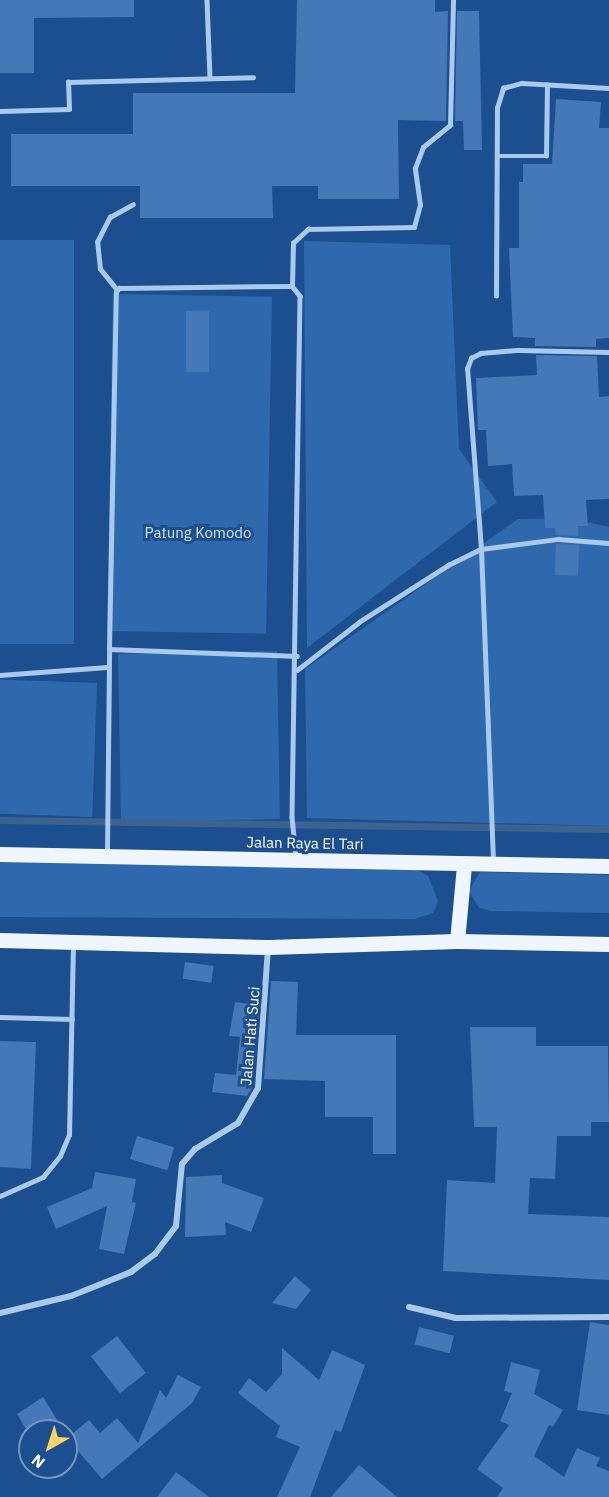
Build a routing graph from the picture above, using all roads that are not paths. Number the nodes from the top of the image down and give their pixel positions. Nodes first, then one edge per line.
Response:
1 (207, 0) edge
2 (453, 0) edge
3 (253, 77) dead end
4 (210, 78) junction
5 (547, 85) junction
6 (609, 88) edge
7 (0, 111) edge
8 (497, 156) junction
9 (133, 204) dead end
10 (292, 286) junction
11 (117, 290) junction
12 (496, 296) dead end
13 (609, 352) edge
14 (609, 543) edge
15 (481, 549) junction
16 (109, 649) junction
17 (297, 656) junction
18 (107, 667) junction
19 (297, 670) junction
20 (0, 675) edge
21 (0, 854) edge
22 (107, 858) junction
23 (297, 860) junction
24 (493, 864) junction
25 (464, 866) junction
26 (609, 866) edge
27 (0, 940) edge
28 (457, 941) junction
29 (73, 942) junction
30 (609, 944) edge
31 (268, 947) junction
32 (0, 1017) edge
33 (72, 1019) junction
34 (0, 1196) edge
35 (408, 1307) dead end
36 (0, 1313) edge
37 (609, 1317) edge

1 - 4 lane
2 - 10 lane
3 - 4 lane
4 - 7 lane
5 - 6 lane
5 - 8 lane
5 - 8 lane
8 - 12 lane
9 - 11 lane
10 - 11 lane
10 - 17 lane
11 - 16 lane
13 - 15 lane
14 - 15 lane
15 - 19 lane
15 - 24 lane
16 - 17 lane
16 - 18 lane
17 - 19 lane
18 - 20 lane
18 - 22 lane
19 - 23 lane
21 - 22 main road, Jalan Raya El Tari
22 - 23 main road, Jalan Raya El Tari
23 - 25 main road, Jalan Raya El Tari
24 - 25 main road, Jalan Raya El Tari
24 - 26 main road, Jalan Raya El Tari
25 - 28 main road
27 - 29 main road
28 - 30 main road
28 - 31 main road
29 - 31 main road
29 - 33 lane
31 - 36 street, Jalan Hati Suci
32 - 33 lane
33 - 34 lane
35 - 37 street

